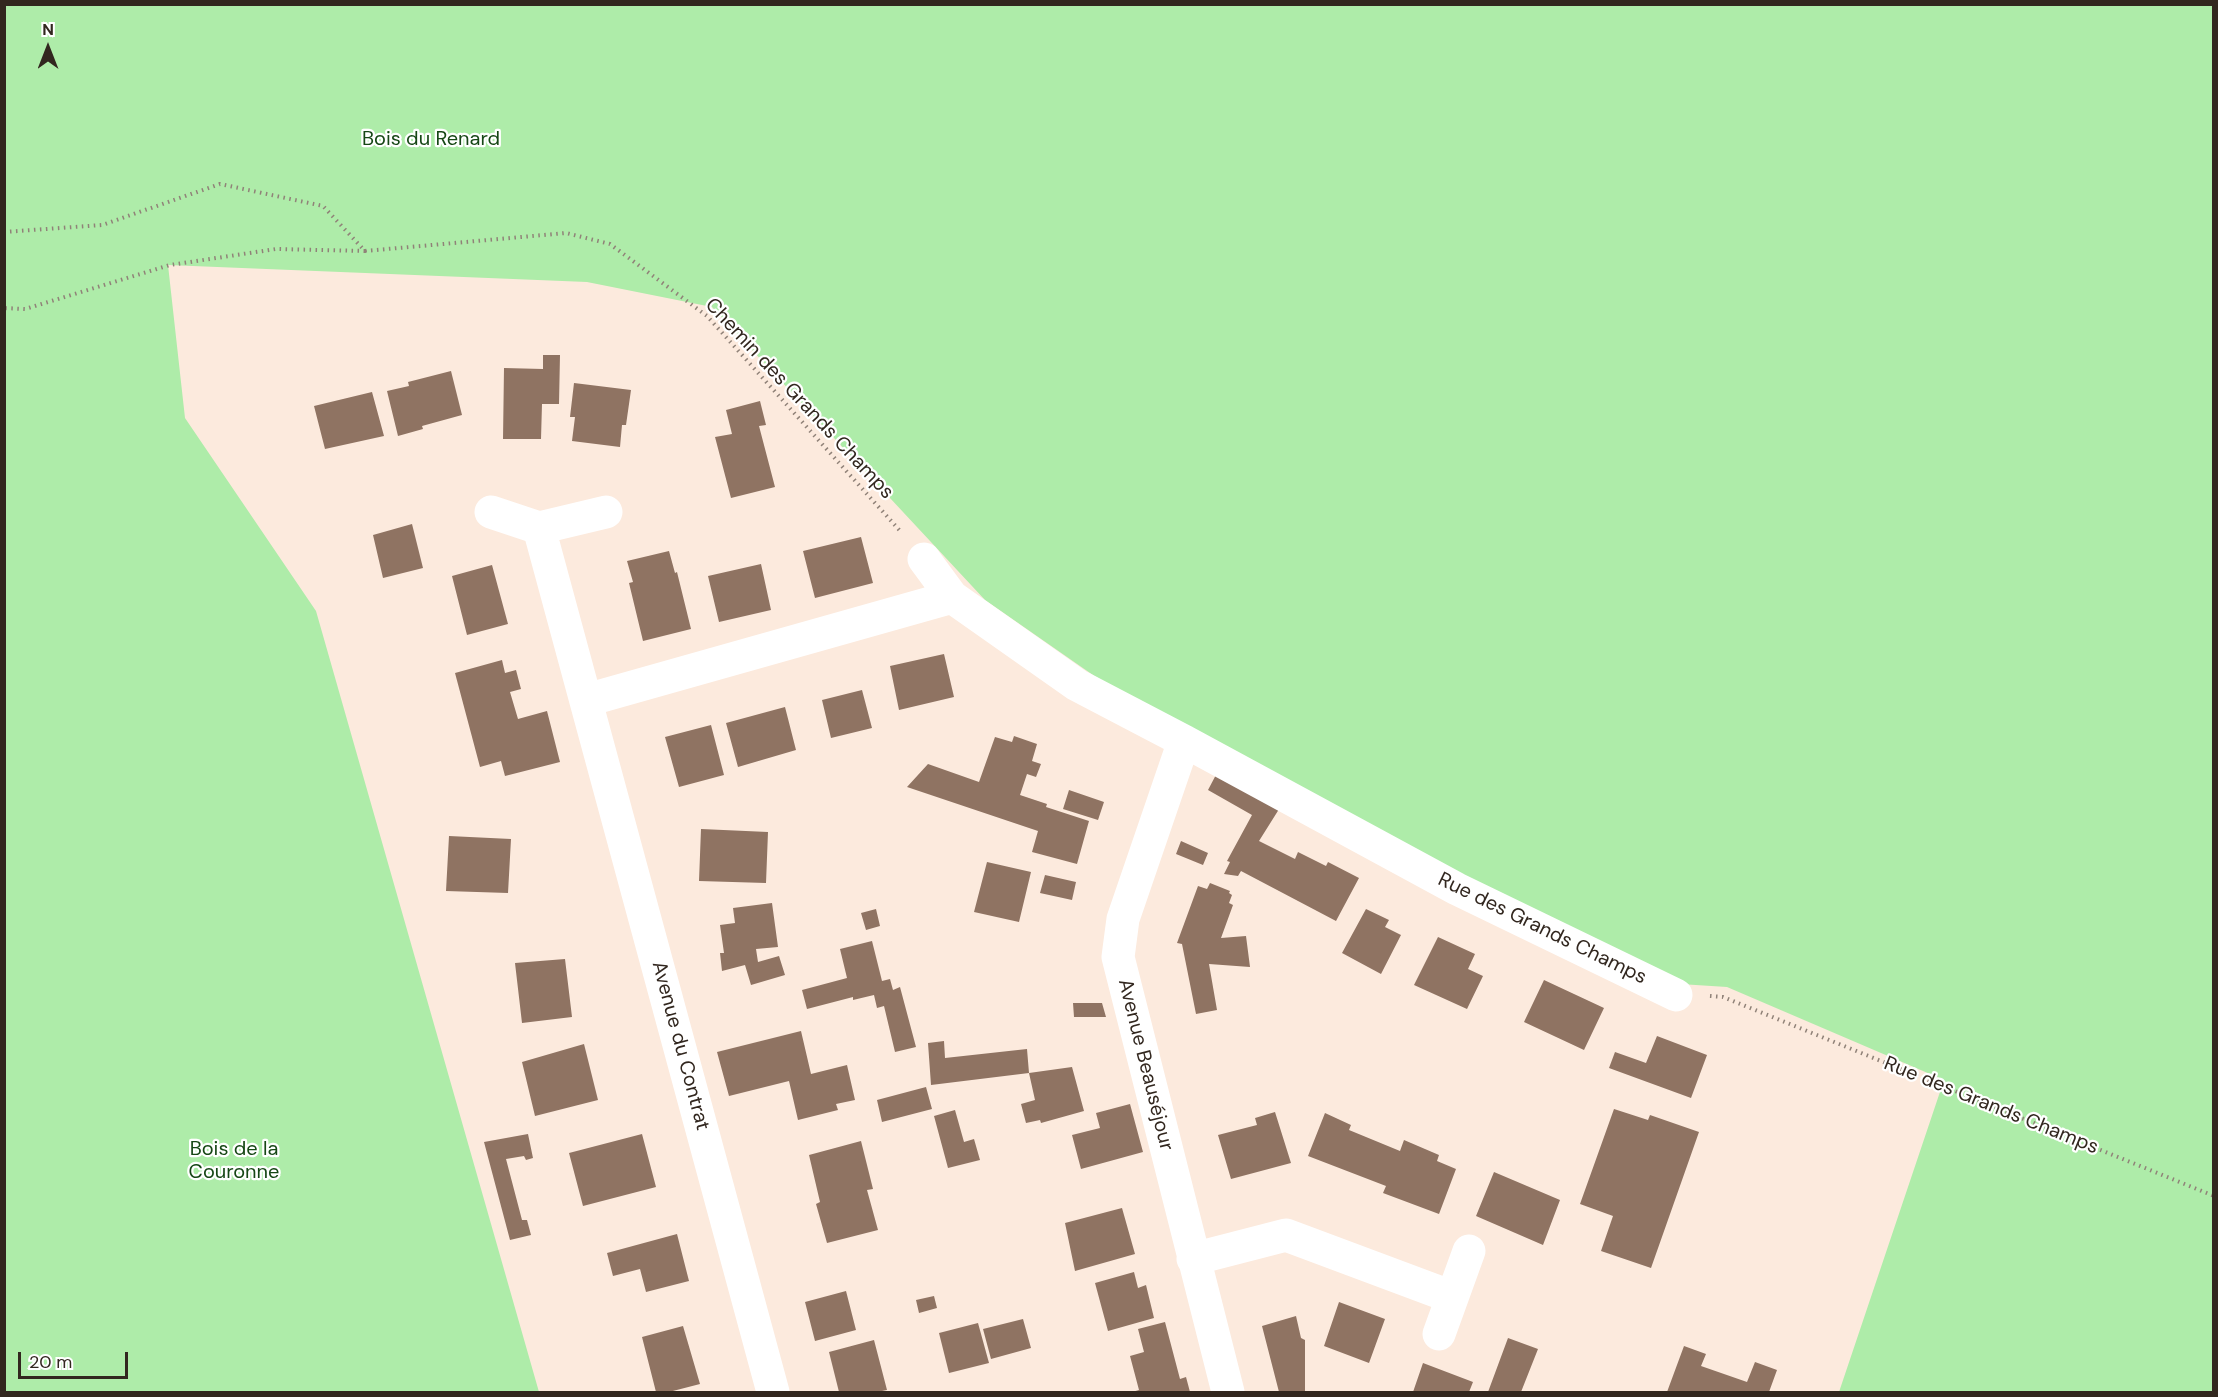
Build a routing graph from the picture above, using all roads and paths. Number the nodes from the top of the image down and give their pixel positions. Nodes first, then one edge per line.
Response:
1 (4, 232) edge
2 (365, 251) junction
3 (4, 308) edge
4 (491, 512) dead end
5 (606, 512) dead end
6 (538, 528) junction
7 (924, 559) joint
8 (952, 597) junction
9 (586, 700) junction
10 (1184, 741) junction
11 (1676, 995) joint
12 (2214, 1196) edge
13 (1469, 1251) dead end
14 (1193, 1259) junction
15 (1452, 1297) junction
16 (1439, 1334) dead end
17 (773, 1392) edge
18 (1228, 1392) edge

1 - 2 path
2 - 3 path, Chemin des Grands Champs
2 - 7 path, Chemin des Grands Champs
4 - 6 street
5 - 6 street
6 - 9 street, Avenue du Contrat
7 - 8 street, Rue des Grands Champs
8 - 9 street
8 - 10 street, Rue des Grands Champs
9 - 17 street, Avenue du Contrat
10 - 11 street, Rue des Grands Champs
10 - 14 street, Avenue Beauséjour
11 - 12 path, Rue des Grands Champs
13 - 15 street
14 - 15 street
14 - 18 street, Avenue Beauséjour
15 - 16 street

